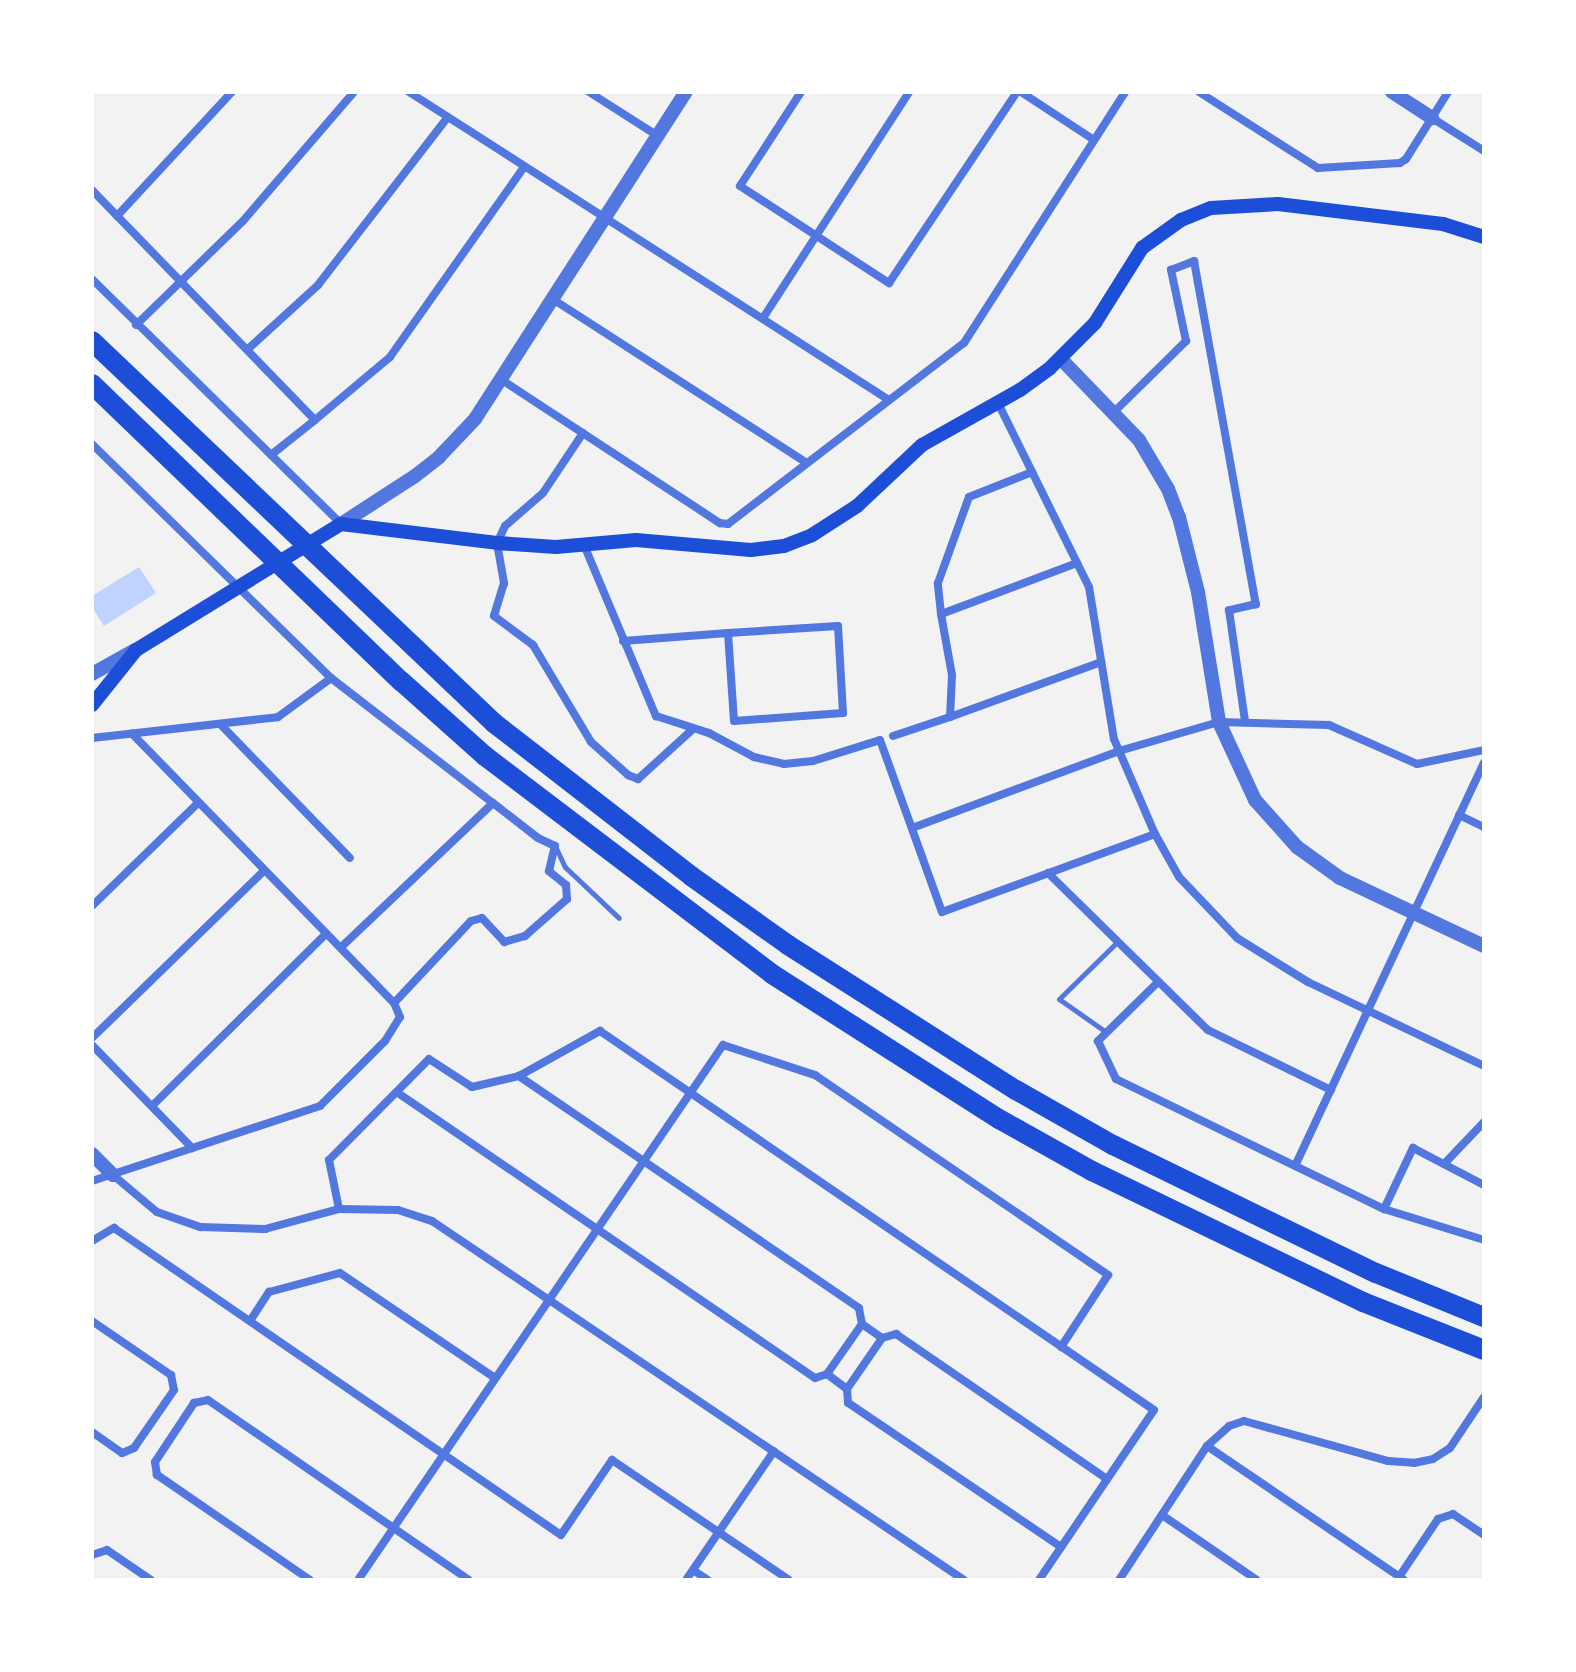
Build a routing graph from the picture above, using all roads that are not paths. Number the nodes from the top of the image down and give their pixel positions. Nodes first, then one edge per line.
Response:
1 (232, 92) edge
2 (354, 92) edge
3 (409, 92) edge
4 (589, 92) edge
5 (686, 92) edge
6 (801, 92) edge
7 (909, 92) edge
8 (1019, 92) edge
9 (1125, 92) edge
10 (1199, 92) edge
11 (1392, 92) edge
12 (1448, 92) edge
13 (448, 117) junction
14 (1432, 118) junction
15 (658, 136) junction
16 (1094, 140) junction
17 (1484, 151) edge
18 (524, 167) junction
19 (92, 190) edge
20 (117, 216) junction
21 (606, 218) junction
22 (815, 236) junction
23 (1484, 237) edge
24 (92, 279) edge
25 (180, 281) junction
26 (554, 300) junction
27 (763, 318) junction
28 (136, 325) junction
29 (92, 341) edge
30 (248, 349) junction
31 (1061, 359) junction
32 (502, 380) junction
33 (92, 384) edge
34 (889, 400) junction
35 (998, 403) junction
36 (1115, 411) junction
37 (315, 420) junction
38 (583, 433) junction
39 (92, 444) edge
40 (271, 455) junction
41 (807, 463) junction
42 (1032, 472) junction
43 (338, 526) junction
44 (497, 543) junction
45 (584, 545) junction
46 (1077, 563) junction
47 (238, 586) junction
48 (941, 614) junction
49 (728, 633) junction
50 (623, 641) junction
51 (136, 650) junction
52 (1101, 662) junction
53 (92, 674) edge
54 (331, 678) junction
55 (92, 705) edge
56 (950, 717) junction
57 (1245, 721) junction
58 (1219, 722) junction
59 (221, 725) junction
60 (693, 729) junction
61 (132, 734) junction
62 (893, 736) dead end
63 (92, 738) edge
64 (1484, 750) edge
65 (1119, 751) junction
66 (1484, 763) edge
67 (198, 803) junction
68 (493, 803) junction
69 (1459, 815) junction
70 (1484, 827) edge
71 (912, 828) junction
72 (1155, 834) junction
73 (555, 846) junction
74 (350, 858) dead end
75 (264, 871) junction
76 (1048, 873) junction
77 (92, 906) edge
78 (1414, 913) junction
79 (619, 918) dead end
80 (326, 934) junction
81 (1117, 942) junction
82 (1484, 946) edge
83 (341, 947) junction
84 (1157, 983) junction
85 (394, 1003) junction
86 (1367, 1010) junction
87 (1107, 1033) junction
88 (92, 1038) edge
89 (92, 1045) edge
90 (1484, 1066) edge
91 (519, 1076) junction
92 (1331, 1090) junction
93 (398, 1093) junction
94 (690, 1093) junction
95 (152, 1106) junction
96 (1484, 1122) edge
97 (192, 1148) junction
98 (92, 1154) edge
99 (644, 1162) junction
100 (1444, 1164) junction
101 (1295, 1166) junction
102 (113, 1175) junction
103 (92, 1181) edge
104 (1484, 1185) edge
105 (339, 1209) junction
106 (1384, 1209) junction
107 (598, 1230) junction
108 (1484, 1240) edge
109 (92, 1241) edge
110 (550, 1298) junction
111 (1484, 1317) edge
112 (92, 1321) edge
113 (250, 1321) junction
114 (862, 1324) junction
115 (882, 1338) junction
116 (1061, 1347) junction
117 (1484, 1350) edge
118 (827, 1374) junction
119 (495, 1378) junction
120 (847, 1389) junction
121 (1484, 1397) edge
122 (92, 1432) edge
123 (1207, 1446) junction
124 (774, 1451) junction
125 (445, 1454) junction
126 (1107, 1479) junction
127 (1162, 1515) junction
128 (394, 1528) junction
129 (719, 1533) junction
130 (1484, 1535) edge
131 (1061, 1547) junction
132 (92, 1555) edge
133 (693, 1570) junction
134 (1401, 1578) edge
135 (151, 1580) edge
136 (310, 1580) edge
137 (358, 1580) edge
138 (469, 1580) edge
139 (686, 1580) edge
140 (708, 1580) edge
141 (789, 1580) edge
142 (964, 1580) edge
143 (1039, 1580) edge
144 (1119, 1580) edge
145 (1257, 1580) edge

1 - 20 street
2 - 25 street
3 - 13 street
4 - 15 street
5 - 15 street
6 - 22 street
7 - 22 street
8 - 16 street
8 - 22 street
9 - 16 street
10 - 14 street
11 - 14 street
12 - 14 street
13 - 18 street
13 - 30 street
14 - 17 street
15 - 21 street
16 - 34 street
18 - 21 street
18 - 37 street
19 - 20 street
20 - 25 street
21 - 26 street
21 - 27 street
22 - 27 street
23 - 31 main road
24 - 28 street
25 - 28 street
25 - 30 street
26 - 32 street
26 - 41 street
27 - 34 street
28 - 40 street
29 - 111 highway
30 - 37 street
31 - 35 main road
31 - 36 street
32 - 38 street
32 - 43 street
33 - 117 highway
34 - 41 street
35 - 42 street
35 - 45 main road
36 - 57 street
36 - 58 street
37 - 40 street
38 - 41 street
38 - 44 street
39 - 47 street
40 - 43 street
42 - 46 street
42 - 48 street
43 - 44 main road
43 - 47 main road
44 - 45 main road
44 - 60 street
45 - 50 street
46 - 48 street
46 - 52 street
47 - 51 main road
47 - 54 street
48 - 56 street
49 - 49 street
49 - 50 street
50 - 60 street
51 - 53 street
51 - 55 main road
52 - 56 street
52 - 65 street
54 - 59 street
54 - 68 street
56 - 62 street
57 - 58 street
57 - 64 street
58 - 65 street
58 - 78 street
59 - 61 street
59 - 74 street
60 - 71 street
61 - 63 street
61 - 67 street
65 - 71 street
65 - 72 street
66 - 69 street
67 - 75 street
67 - 77 street
68 - 73 street
68 - 83 street
69 - 70 street
69 - 78 street
71 - 76 street
72 - 76 street
72 - 86 street
73 - 79 lane
73 - 85 street
75 - 80 street
75 - 88 street
76 - 81 street
78 - 82 street
78 - 86 street
80 - 83 street
80 - 95 street
81 - 84 street
81 - 87 lane
83 - 85 street
84 - 87 street
84 - 92 street
85 - 97 street
86 - 90 street
86 - 92 street
87 - 101 street
89 - 95 street
91 - 93 street
91 - 94 street
91 - 99 street
92 - 101 street
93 - 105 street
93 - 107 street
94 - 99 street
94 - 116 street
94 - 116 street
95 - 97 street
96 - 100 street
97 - 102 street
98 - 102 street
99 - 107 street
99 - 114 street
100 - 104 street
100 - 106 street
101 - 106 street
102 - 103 street
102 - 105 street
105 - 110 street
106 - 108 street
107 - 110 street
107 - 118 street
109 - 113 street
110 - 119 street
110 - 124 street
112 - 122 street
113 - 119 street
113 - 125 street
114 - 115 street
114 - 118 street
115 - 120 street
115 - 126 street
116 - 126 street
118 - 120 street
119 - 125 street
120 - 131 street
121 - 123 street
123 - 127 street
123 - 134 street
124 - 129 street
124 - 142 street
125 - 128 street
125 - 129 street
126 - 131 street
127 - 144 street
127 - 145 street
128 - 136 street
128 - 137 street
128 - 138 street
129 - 133 street
129 - 141 street
130 - 134 street
131 - 143 street
132 - 135 street
133 - 139 street
133 - 140 street

